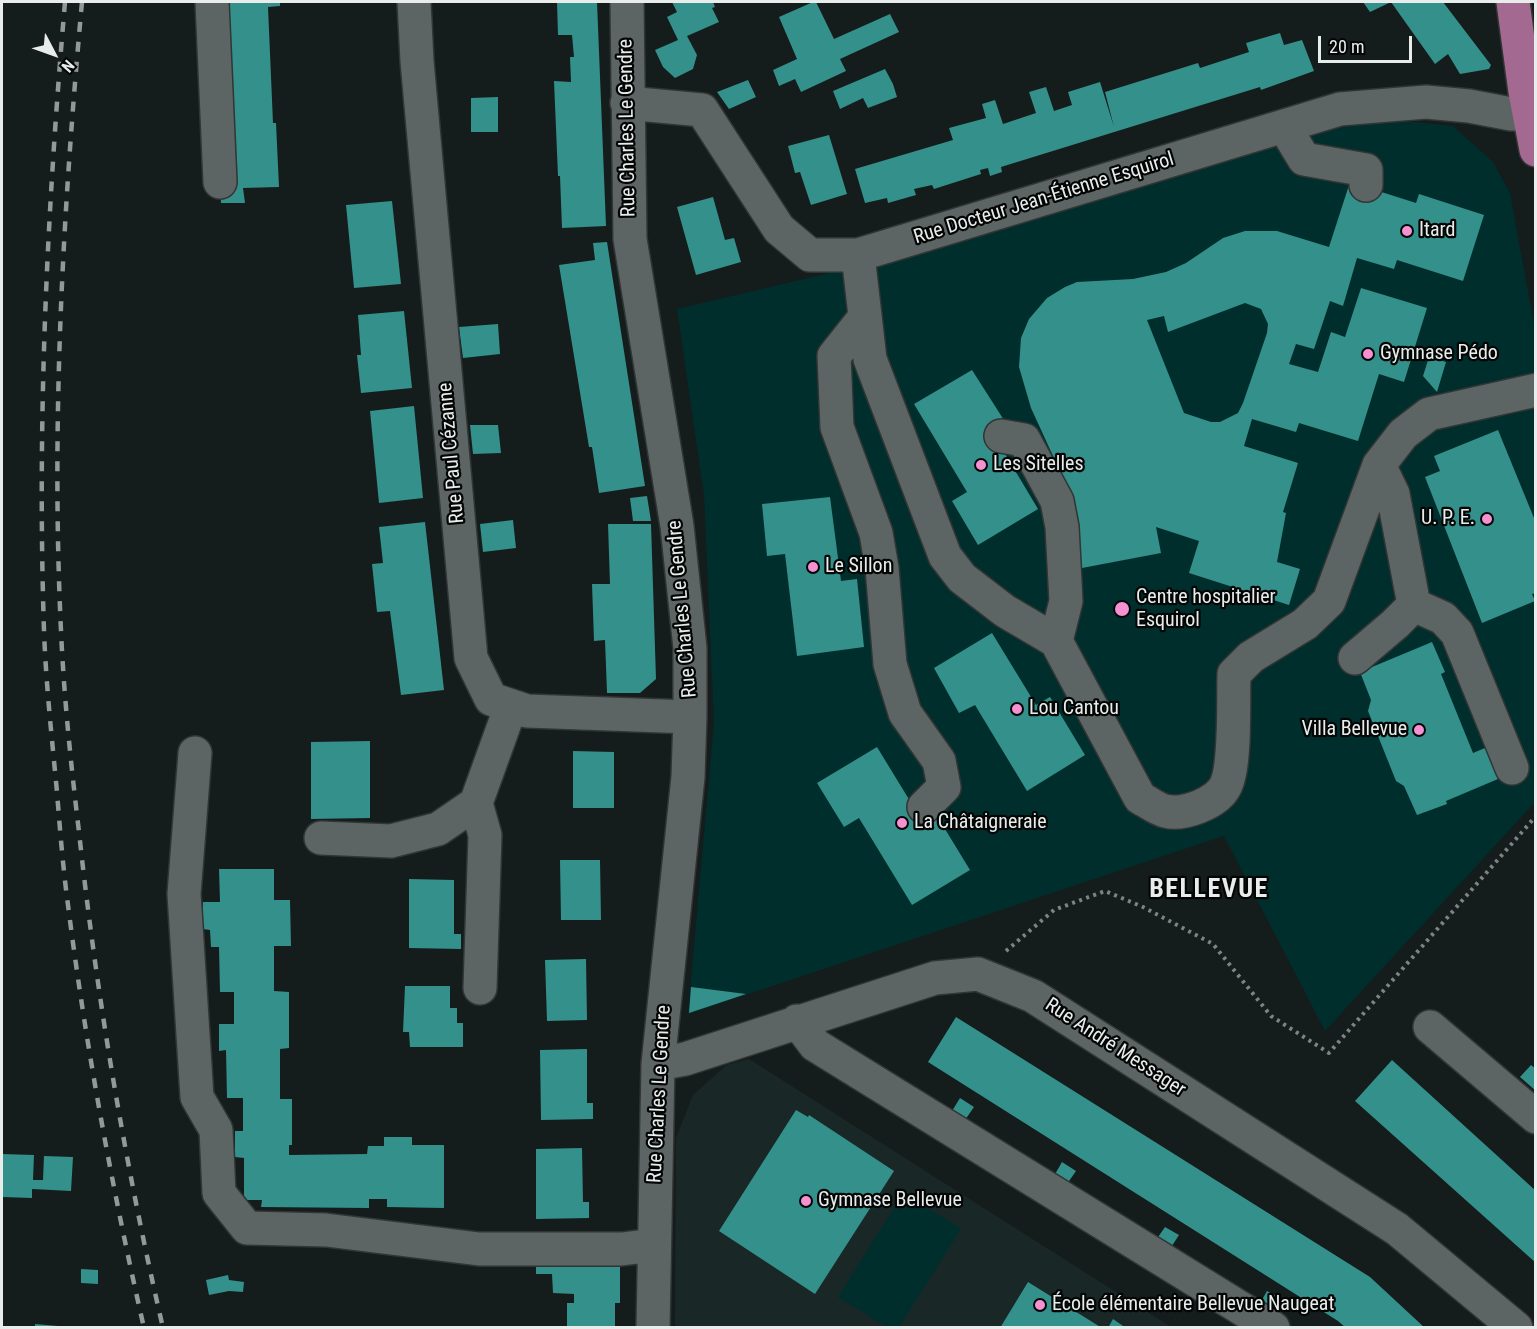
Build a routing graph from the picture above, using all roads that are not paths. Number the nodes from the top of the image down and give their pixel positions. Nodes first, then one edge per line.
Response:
1 (212, 2) edge
2 (414, 2) edge
3 (627, 2) edge
4 (1513, 2) edge
5 (1530, 99) edge
6 (627, 103) junction
7 (1284, 126) junction
8 (1536, 150) edge
9 (220, 182) dead end
10 (1366, 185) dead end
11 (858, 255) junction
12 (865, 317) junction
13 (1536, 390) edge
14 (1000, 435) dead end
15 (1379, 465) junction
16 (1414, 605) junction
17 (1056, 641) junction
18 (1355, 658) dead end
19 (511, 706) junction
20 (690, 717) junction
21 (195, 753) dead end
22 (1512, 768) dead end
23 (476, 804) junction
24 (924, 807) dead end
25 (321, 838) dead end
26 (480, 987) dead end
27 (797, 1021) junction
28 (1430, 1028) dead end
29 (658, 1064) junction
30 (1536, 1117) edge
31 (654, 1245) junction
32 (653, 1328) edge
33 (1273, 1328) edge
34 (1516, 1328) edge

1 - 9 street
2 - 19 street, Rue Paul Cézanne
3 - 6 street, Rue Charles Le Gendre
4 - 5 main road
5 - 7 street, Rue Docteur Jean-Étienne Esquirol
5 - 8 main road
6 - 11 street, Rue Docteur Jean-Étienne Esquirol
6 - 20 street, Rue Charles Le Gendre
7 - 10 street
7 - 11 street, Rue Docteur Jean-Étienne Esquirol
11 - 12 street
12 - 17 street
12 - 24 street
13 - 15 street
14 - 17 street
15 - 16 street
15 - 17 street
16 - 18 street
16 - 22 street
19 - 20 street, Rue Paul Cézanne
19 - 23 street
20 - 29 street, Rue Charles Le Gendre
21 - 31 street
23 - 25 street
23 - 26 street
27 - 29 street, Rue André Messager
27 - 33 street
27 - 34 street, Rue André Messager
28 - 30 street
29 - 31 street, Rue Charles Le Gendre
31 - 32 street, Rue Charles Le Gendre

